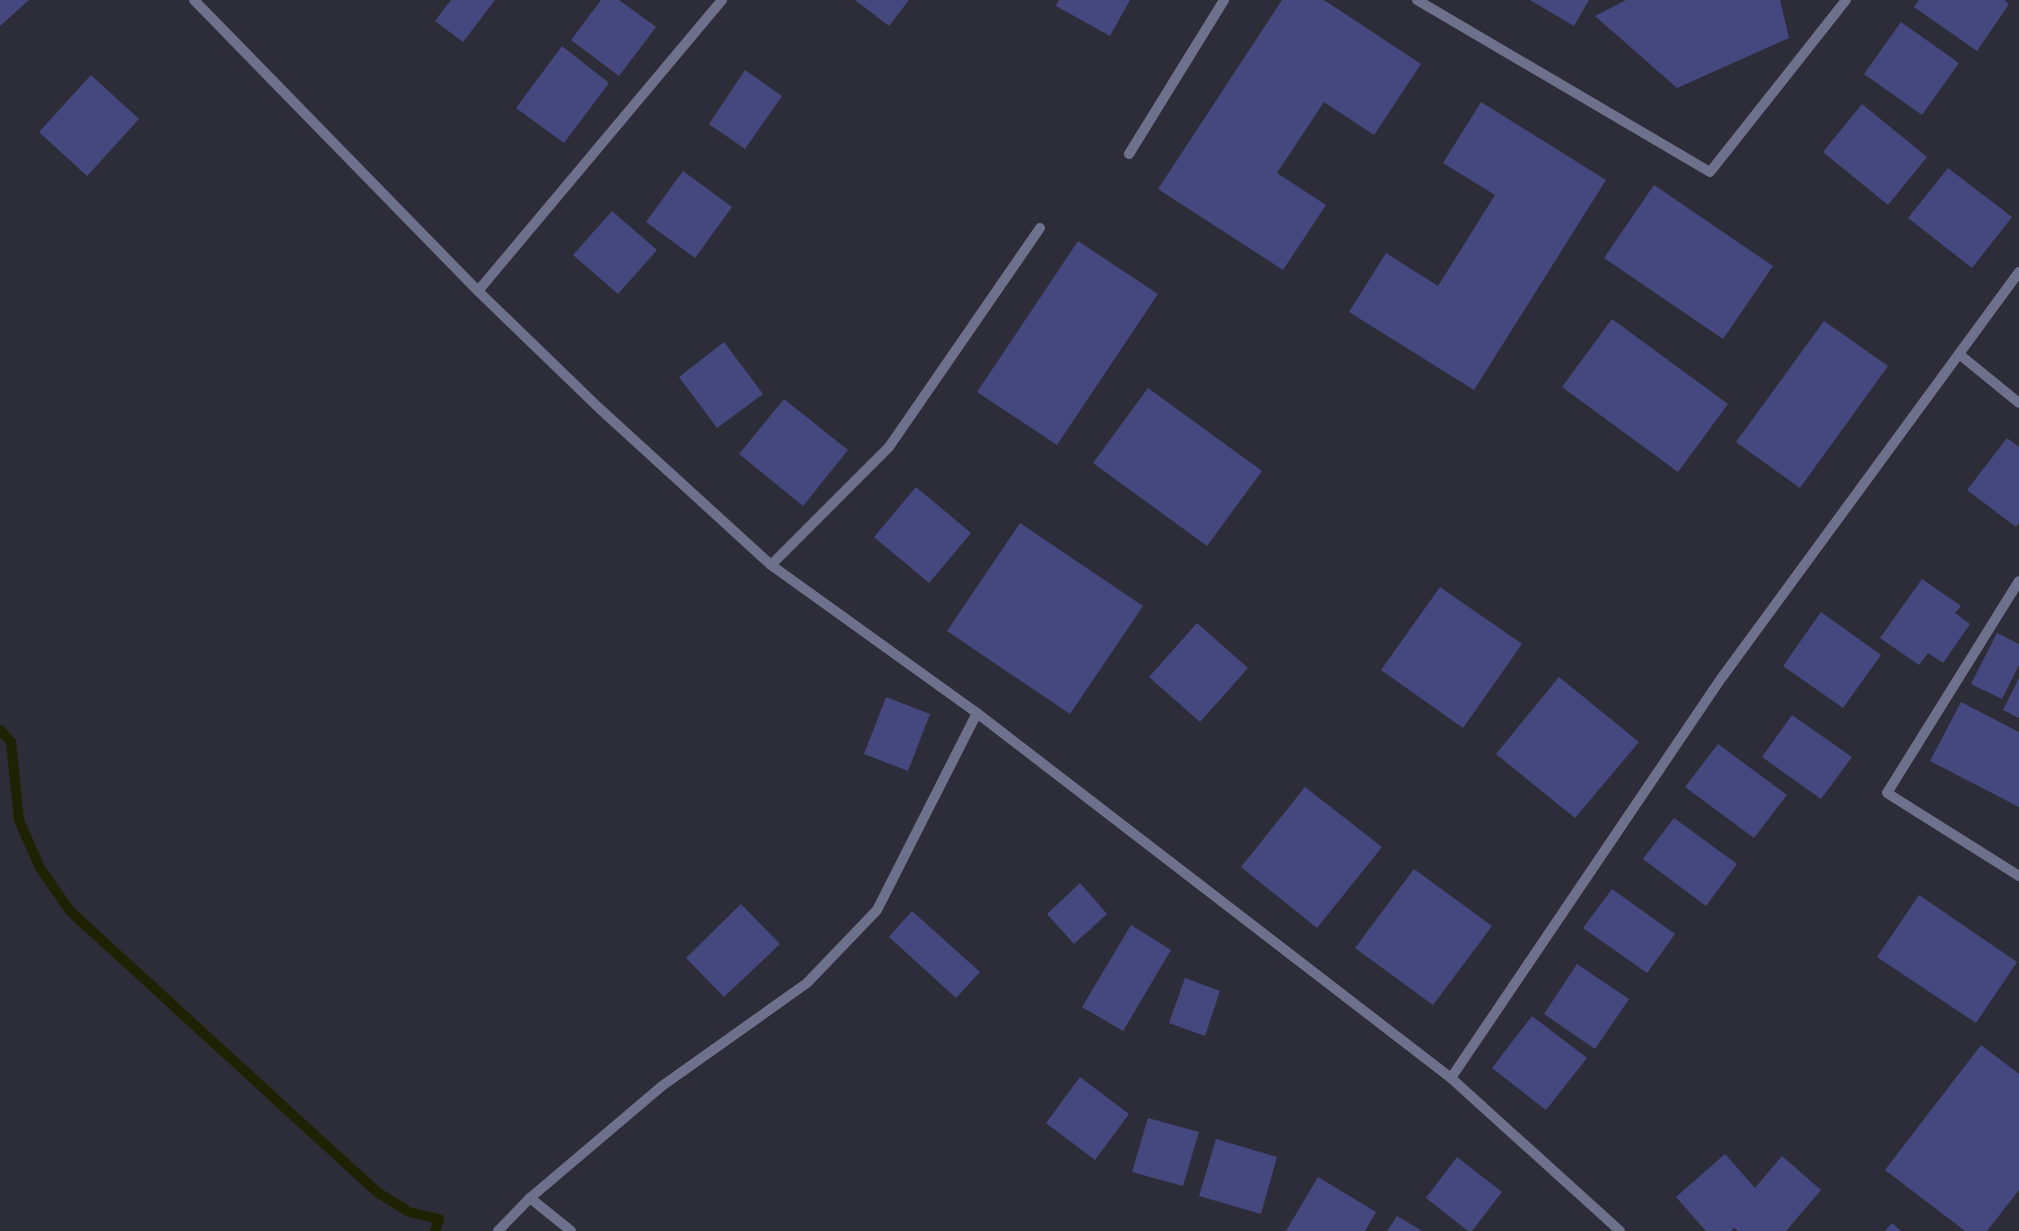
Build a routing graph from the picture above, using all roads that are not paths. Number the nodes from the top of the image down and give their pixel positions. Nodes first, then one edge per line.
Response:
1 (194, 0) edge
2 (722, 0) edge
3 (1224, 0) edge
4 (1417, 0) edge
5 (1846, 0) edge
6 (1129, 154) dead end
7 (1040, 228) dead end
8 (2019, 272) edge
9 (478, 291) junction
10 (1959, 354) junction
11 (2019, 403) edge
12 (771, 565) junction
13 (2019, 582) edge
14 (977, 713) junction
15 (2019, 876) edge
16 (1451, 1078) junction
17 (530, 1198) junction
18 (498, 1231) edge
19 (572, 1231) edge
20 (1620, 1231) edge

1 - 9 street
2 - 9 street
3 - 6 street
4 - 5 street
7 - 12 street
8 - 10 street
9 - 12 street
10 - 11 street
10 - 16 street
12 - 14 street
13 - 15 street
14 - 16 street
14 - 17 street
16 - 20 street
17 - 18 street
17 - 19 street

